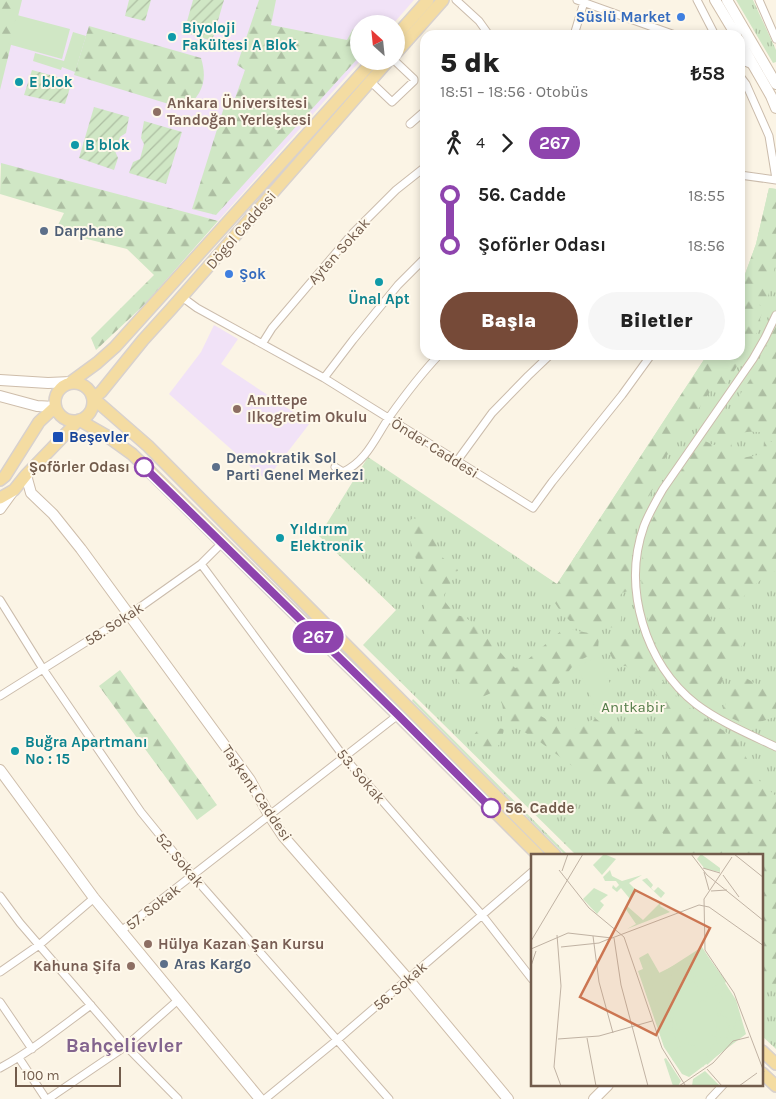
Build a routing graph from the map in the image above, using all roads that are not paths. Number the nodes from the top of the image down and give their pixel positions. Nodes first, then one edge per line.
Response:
1 (428, 0) edge
2 (443, 0) edge
3 (456, 0) edge
4 (697, 0) edge
5 (715, 0) edge
6 (727, 0) edge
7 (759, 0) edge
8 (580, 1) edge
9 (405, 26) edge
10 (485, 30) edge
11 (575, 30) edge
12 (661, 30) edge
13 (713, 30) edge
14 (733, 30) edge
15 (776, 39) edge
16 (405, 42) edge
17 (745, 51) edge
18 (745, 62) edge
19 (754, 66) junction
20 (365, 70) edge
21 (380, 70) edge
22 (404, 70) edge
23 (772, 73) edge
24 (370, 82) junction
25 (745, 83) edge
26 (776, 84) edge
27 (776, 108) edge
28 (420, 115) edge
29 (410, 124) dead end
30 (420, 171) edge
31 (745, 176) edge
32 (776, 180) edge
33 (420, 263) edge
34 (182, 297) junction
35 (776, 315) edge
36 (262, 344) junction
37 (434, 360) edge
38 (545, 360) edge
39 (647, 360) edge
40 (324, 378) junction
41 (0, 380) edge
42 (71, 382) junction
43 (0, 396) edge
44 (93, 398) junction
45 (55, 407) junction
46 (388, 419) junction
47 (79, 420) junction
48 (457, 461) junction
49 (335, 467) dead end
50 (26, 475) junction
51 (0, 480) edge
52 (14, 490) junction
53 (0, 498) edge
54 (0, 509) edge
55 (222, 543) junction
56 (200, 564) junction
57 (0, 600) edge
58 (129, 615) junction
59 (43, 669) junction
60 (0, 696) edge
61 (398, 715) junction
62 (776, 747) edge
63 (344, 757) junction
64 (0, 770) edge
65 (269, 815) junction
66 (537, 854) edge
67 (554, 854) edge
68 (531, 873) edge
69 (193, 876) junction
70 (0, 896) edge
71 (94, 898) junction
72 (482, 915) junction
73 (121, 931) junction
74 (39, 945) junction
75 (0, 972) edge
76 (531, 978) edge
77 (408, 980) junction
78 (178, 1000) junction
79 (0, 1002) edge
80 (91, 1005) junction
81 (337, 1040) junction
82 (126, 1046) junction
83 (32, 1049) junction
84 (764, 1053) edge
85 (18, 1058) junction
86 (776, 1064) edge
87 (0, 1068) edge
88 (764, 1074) edge
89 (607, 1086) edge
90 (722, 1086) edge
91 (776, 1086) edge
92 (713, 1098) edge
93 (47, 1099) edge
94 (178, 1099) edge
95 (260, 1099) edge
96 (265, 1099) edge
97 (389, 1099) edge
98 (508, 1099) edge
99 (594, 1099) edge

1 - 9 main road
2 - 16 main road
3 - 10 street
4 - 13 street
5 - 14 street
6 - 23 street
7 - 15 street
8 - 11 street
8 - 12 street
17 - 19 street
18 - 19 street
19 - 23 street
19 - 27 street
20 - 42 main road, Dögol Caddesi
21 - 24 main road, Dögol Caddesi
22 - 24 street
23 - 26 street
24 - 34 main road, Dögol Caddesi
25 - 32 street
28 - 29 street
30 - 36 street, Ayten Sokak
31 - 32 street
33 - 40 street
34 - 36 street, Önder Caddesi
34 - 44 main road, Dögol Caddesi
35 - 62 street
36 - 40 street, Önder Caddesi
37 - 46 street
38 - 48 street
39 - 48 street, Önder Caddesi
40 - 46 street, Önder Caddesi
41 - 42 street
42 - 44 main road
42 - 45 main road
43 - 45 street
44 - 47 main road
44 - 67 main road
45 - 47 main road
45 - 51 main road
46 - 48 street, Önder Caddesi
46 - 49 street
47 - 50 main road
47 - 55 main road
50 - 52 main road
50 - 58 street, Taşkent Caddesi
52 - 53 main road
52 - 54 street
55 - 56 street, 58. Sokak
55 - 61 main road
56 - 58 street, 58. Sokak
56 - 63 street, 53. Sokak
57 - 59 street, 52. Sokak
58 - 59 street, 58. Sokak
58 - 65 street, Taşkent Caddesi
59 - 60 street, 58. Sokak
59 - 69 street, 52. Sokak
61 - 63 street, 57. Sokak
61 - 66 main road
63 - 65 street, 57. Sokak
63 - 72 street, 53. Sokak
64 - 71 street
65 - 69 street, 57. Sokak
65 - 77 street, Taşkent Caddesi
68 - 72 street, 56. Sokak
69 - 73 street, 57. Sokak
69 - 81 street, 52. Sokak
70 - 74 street
71 - 73 street
71 - 74 street
72 - 76 street, 53. Sokak
72 - 77 street, 56. Sokak
73 - 78 street
74 - 75 street
74 - 80 street
77 - 81 street, 56. Sokak
77 - 98 street, Taşkent Caddesi
78 - 82 street
78 - 95 street
79 - 83 street
80 - 82 street
80 - 83 street
81 - 96 street, 56. Sokak
81 - 97 street, 52. Sokak
82 - 93 street
82 - 94 street
83 - 85 street
84 - 86 main road
85 - 87 street
85 - 93 street
88 - 91 main road
89 - 99 street
90 - 92 street

